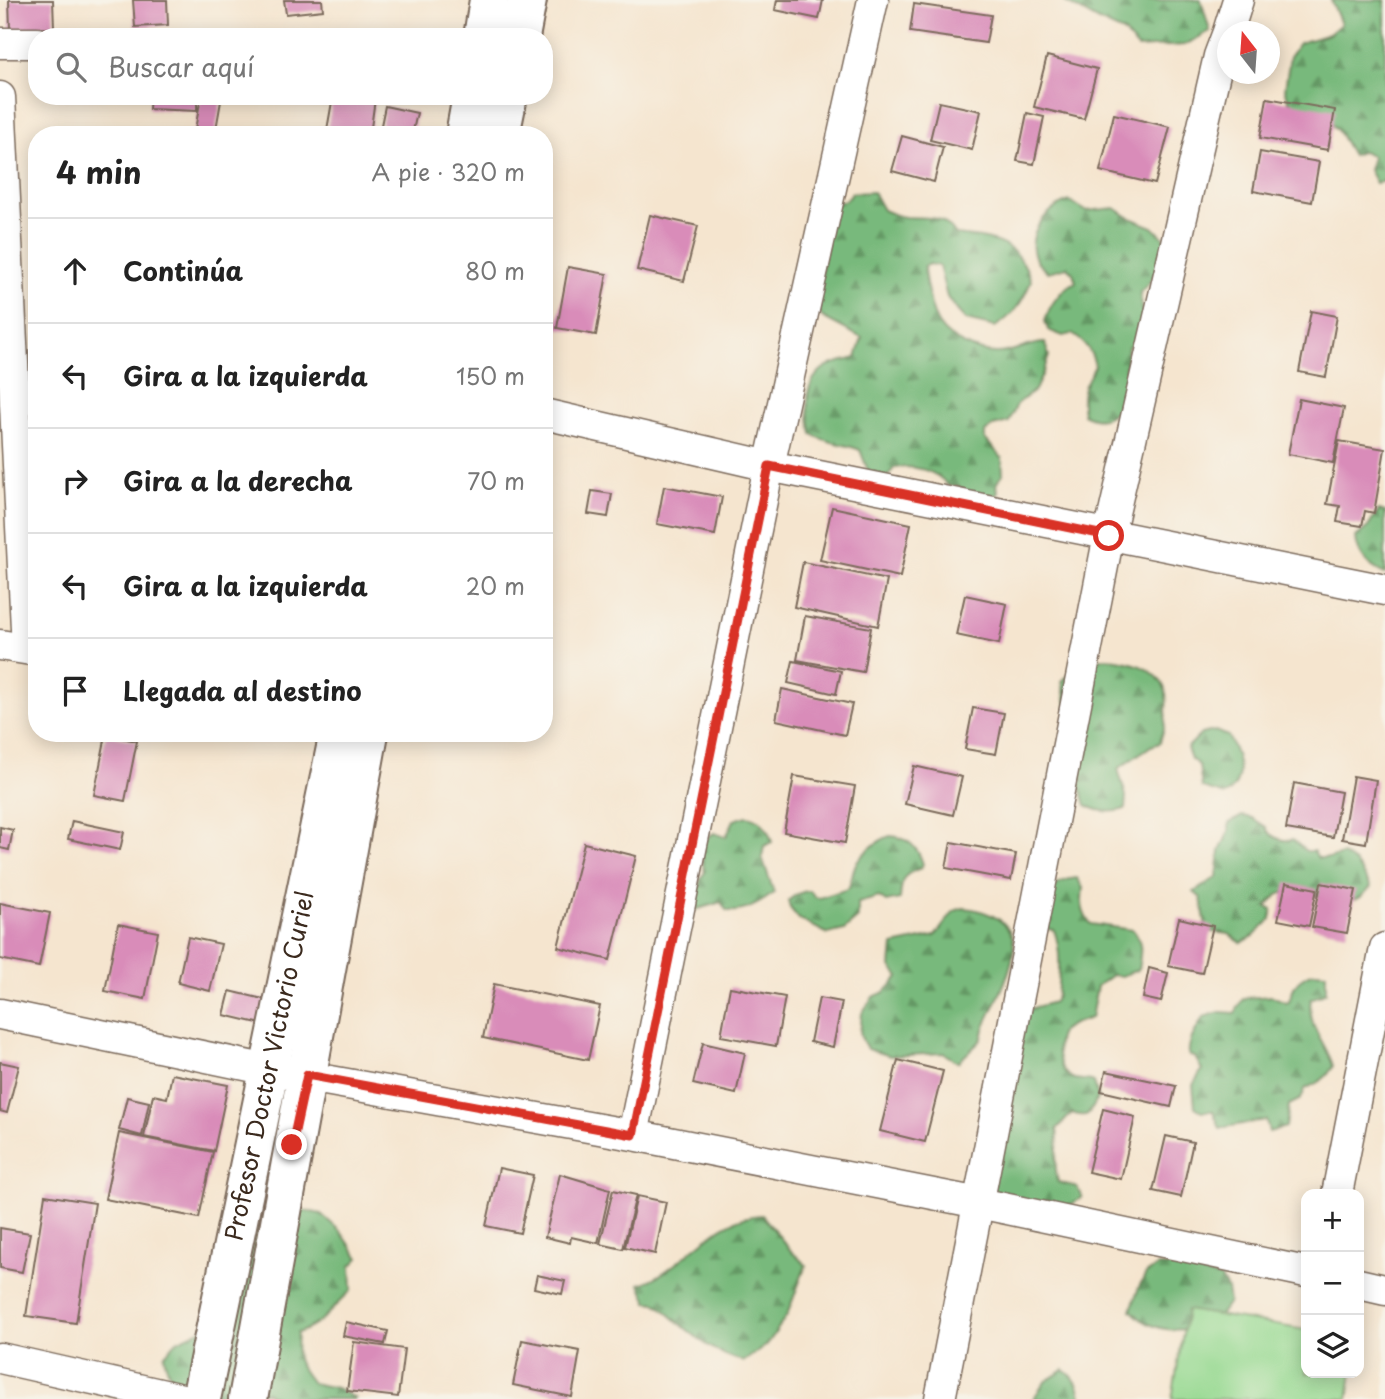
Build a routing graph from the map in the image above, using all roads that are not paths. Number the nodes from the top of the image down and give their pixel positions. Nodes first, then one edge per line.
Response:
1 (489, 0) edge
2 (527, 0) edge
3 (873, 0) edge
4 (1238, 0) edge
5 (1231, 21) edge
6 (484, 28) edge
7 (522, 28) edge
8 (0, 43) edge
9 (28, 43) edge
10 (1217, 65) edge
11 (0, 97) edge
12 (471, 105) edge
13 (506, 105) edge
14 (467, 126) edge
15 (502, 126) edge
16 (24, 308) edge
17 (553, 416) edge
18 (769, 466) junction
19 (1109, 536) junction
20 (1385, 590) edge
21 (21, 649) edge
22 (337, 742) edge
23 (367, 742) edge
24 (1385, 948) edge
25 (0, 1014) edge
26 (269, 1070) junction
27 (307, 1075) junction
28 (633, 1135) junction
29 (1338, 1189) edge
30 (979, 1203) junction
31 (1301, 1271) edge
32 (1364, 1285) edge
33 (1385, 1290) edge
34 (0, 1358) edge
35 (182, 1399) edge
36 (201, 1399) edge
37 (248, 1399) edge
38 (940, 1399) edge

1 - 6 main road
2 - 7 main road
3 - 18 street
4 - 5 street
8 - 9 street
10 - 19 street
11 - 16 street
12 - 14 main road
13 - 15 main road
16 - 21 street
17 - 18 street
18 - 19 street
18 - 28 street
19 - 20 street
19 - 30 street
22 - 26 main road, Profesor Doctor Victorio Curiel
23 - 27 main road, Profesor Doctor Victorio Curiel
24 - 29 street
25 - 26 street
26 - 27 street
26 - 36 main road, Profesor Doctor Victorio Curiel
27 - 28 street
27 - 37 main road, Profesor Doctor Victorio Curiel
28 - 30 street
30 - 31 street
30 - 38 street
32 - 33 street
34 - 35 street

